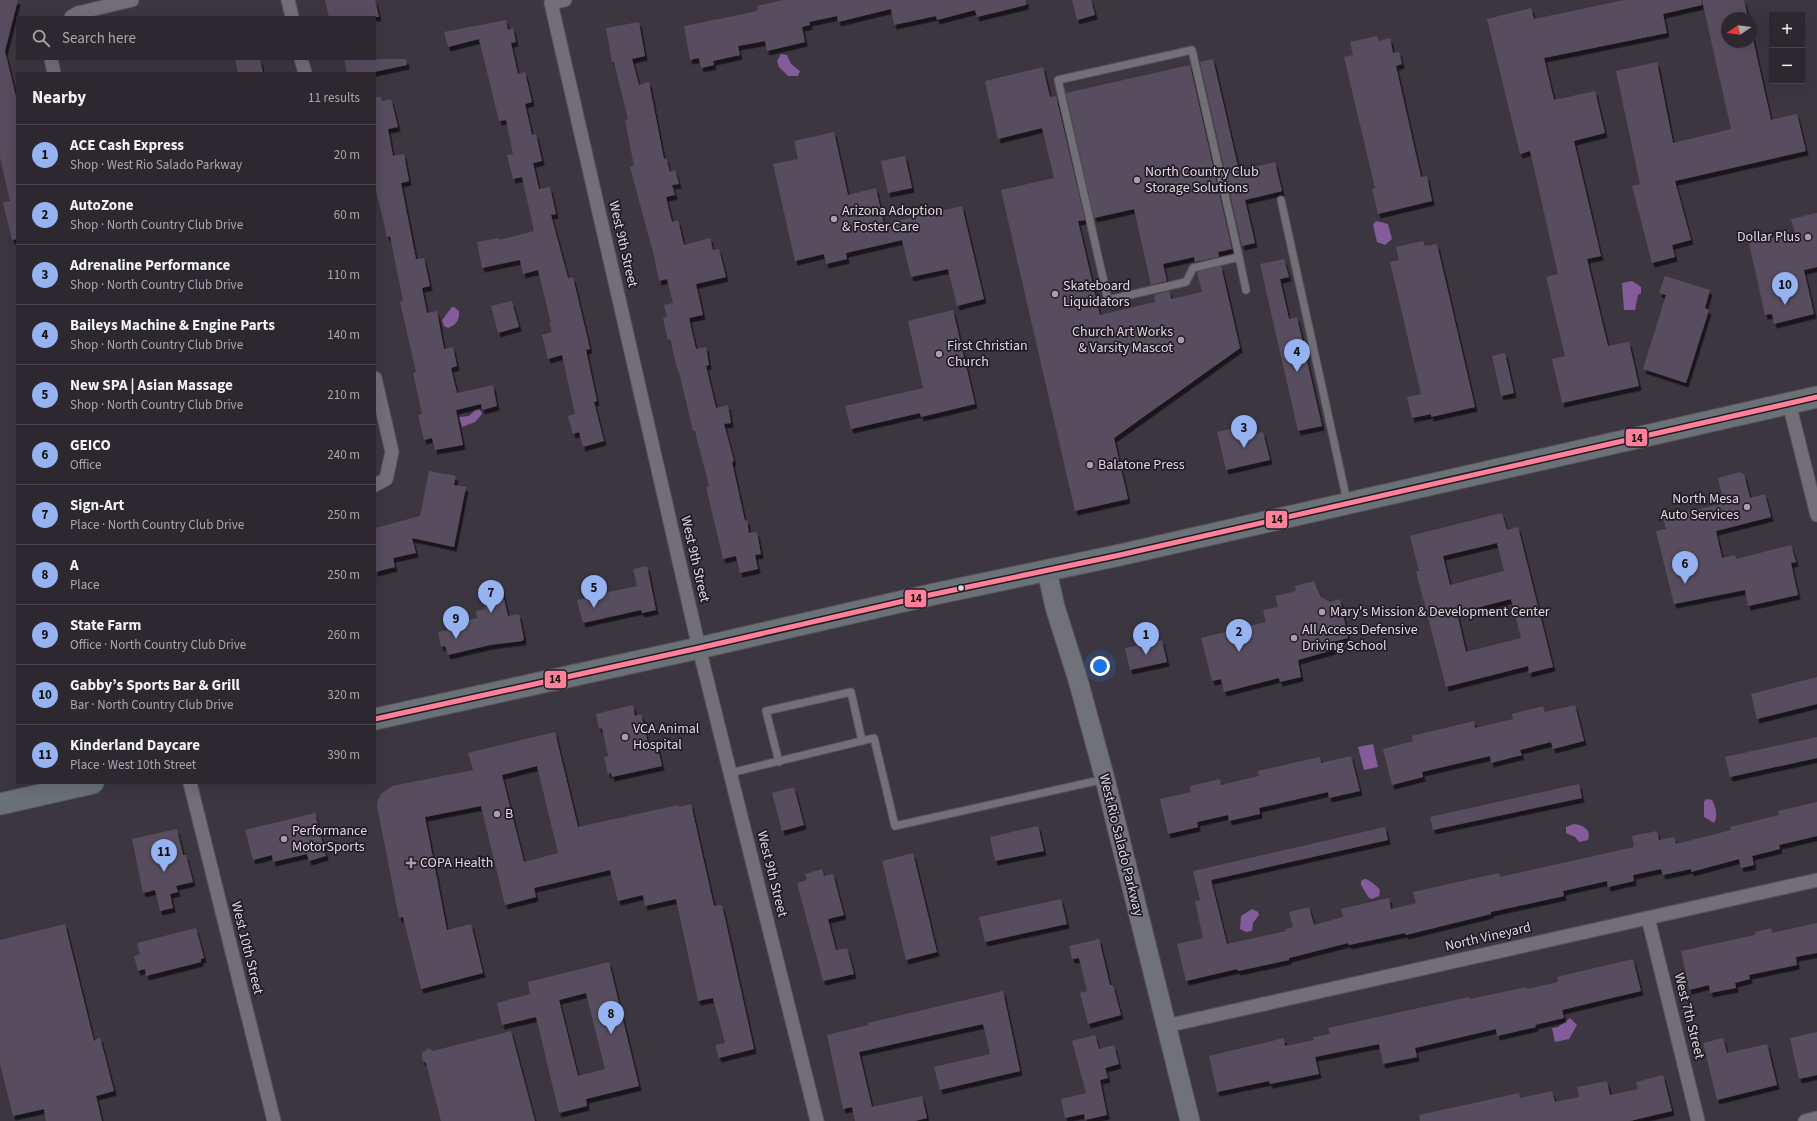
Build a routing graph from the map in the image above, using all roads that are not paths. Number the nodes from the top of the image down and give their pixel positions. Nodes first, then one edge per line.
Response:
1 (132, 0) edge
2 (288, 0) edge
3 (565, 0) edge
4 (74, 16) edge
5 (292, 16) edge
6 (51, 60) edge
7 (301, 60) edge
8 (54, 72) edge
9 (305, 72) edge
10 (1281, 200) dead end
11 (1239, 258) junction
12 (1246, 290) dead end
13 (376, 382) edge
14 (1817, 397) edge
15 (1790, 403) junction
16 (376, 484) edge
17 (1347, 503) junction
18 (1817, 515) edge
19 (1047, 571) junction
20 (699, 648) junction
21 (376, 719) edge
22 (862, 741) junction
23 (779, 762) junction
24 (730, 773) junction
25 (1105, 779) junction
26 (89, 784) edge
27 (190, 784) edge
28 (0, 804) edge
29 (1817, 880) edge
30 (1648, 918) junction
31 (1166, 1026) junction
32 (1817, 1118) edge
33 (274, 1121) edge
34 (817, 1121) edge
35 (1190, 1121) edge
36 (1698, 1121) edge
37 (1805, 1121) edge

1 - 4 street
2 - 5 street
3 - 20 street, West 9th Street
6 - 8 street
7 - 9 street
10 - 17 lane
11 - 11 lane
11 - 12 lane
13 - 16 street
14 - 15 main road
15 - 17 main road
15 - 18 street
17 - 19 main road
19 - 20 main road
19 - 25 main road, West Rio Salado Parkway
20 - 21 main road
20 - 24 street, West 9th Street
22 - 23 lane
22 - 23 lane
22 - 25 lane
23 - 24 lane
24 - 34 street, West 9th Street
25 - 31 main road, West Rio Salado Parkway
26 - 28 main road
27 - 33 street, West 10th Street
29 - 30 street, North Vineyard
30 - 31 street, North Vineyard
30 - 36 street, West 7th Street
31 - 35 main road, West Rio Salado Parkway
32 - 37 street

